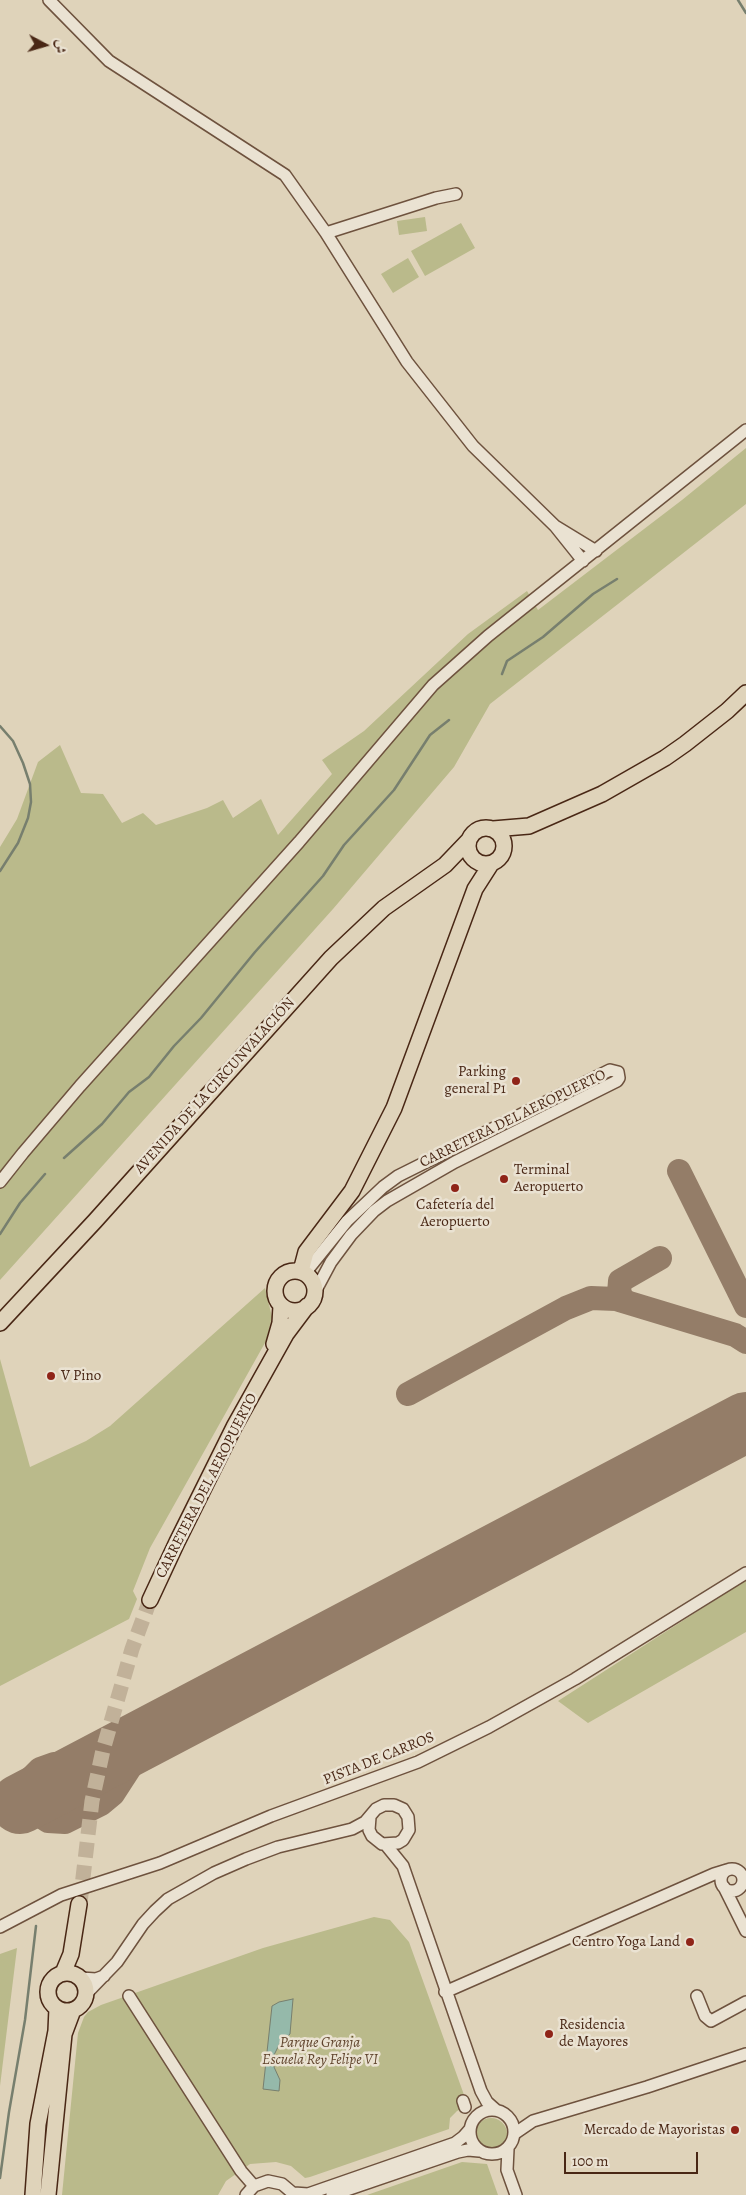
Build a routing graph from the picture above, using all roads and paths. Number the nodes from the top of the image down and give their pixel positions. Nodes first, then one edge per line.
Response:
1 (50, 0) edge
2 (456, 194) dead end
3 (326, 233) junction
4 (746, 430) edge
5 (555, 526) junction
6 (596, 552) junction
7 (583, 561) junction
8 (746, 693) edge
9 (528, 826) junction
10 (493, 829) junction
11 (468, 842) junction
12 (504, 851) junction
13 (480, 861) junction
14 (445, 865) junction
15 (557, 1096) junction
16 (564, 1108) junction
17 (493, 1129) junction
18 (498, 1141) junction
19 (429, 1160) junction
20 (435, 1173) junction
21 (0, 1182) edge
22 (310, 1246) junction
23 (303, 1272) junction
24 (284, 1274) junction
25 (315, 1292) junction
26 (281, 1306) junction
27 (308, 1306) junction
28 (0, 1323) edge
29 (265, 1372) junction
30 (746, 1573) edge
31 (150, 1600) tunnel mouth
32 (370, 1817) junction
33 (345, 1831) junction
34 (372, 1836) junction
35 (403, 1840) junction
36 (386, 1845) junction
37 (403, 1866) junction
38 (731, 1870) junction
39 (746, 1870) edge
40 (708, 1877) junction
41 (722, 1884) junction
42 (741, 1888) edge
43 (80, 1904) tunnel mouth
44 (731, 1904) junction
45 (0, 1926) edge
46 (746, 1931) edge
47 (73, 1975) junction
48 (104, 1976) junction
49 (446, 1992) junction
50 (86, 1994) junction
51 (129, 1996) dead end
52 (697, 1996) dead end
53 (746, 2002) edge
54 (57, 2008) junction
55 (73, 2010) junction
56 (746, 2054) edge
57 (481, 2091) junction
58 (496, 2110) junction
59 (508, 2117) junction
60 (533, 2121) junction
61 (472, 2124) junction
62 (514, 2134) junction
63 (508, 2148) junction
64 (479, 2151) junction
65 (492, 2155) junction
66 (507, 2170) junction
67 (254, 2186) junction
68 (294, 2194) edge
69 (33, 2195) edge
70 (48, 2195) edge
71 (246, 2195) edge
72 (332, 2195) edge
73 (516, 2195) edge

1 - 3 street
2 - 3 street
3 - 5 street
4 - 6 street
5 - 6 street
5 - 7 street
6 - 7 street
7 - 21 street
8 - 9 main road
9 - 10 main road
9 - 12 main road
10 - 11 main road
10 - 12 main road
11 - 13 main road
11 - 14 main road
12 - 13 main road
13 - 14 main road
13 - 22 main road
14 - 28 main road, AVENIDA DE LA CIRCUNVALACIÓN
15 - 16 street
15 - 16 street, CARRETERA DEL AEROPUERTO
15 - 17 street, CARRETERA DEL AEROPUERTO
16 - 18 street, CARRETERA DEL AEROPUERTO
17 - 18 street
17 - 19 street, CARRETERA DEL AEROPUERTO
18 - 20 street, CARRETERA DEL AEROPUERTO
19 - 20 street
19 - 23 street, CARRETERA DEL AEROPUERTO
20 - 25 street, CARRETERA DEL AEROPUERTO
22 - 23 main road
22 - 24 main road
23 - 24 main road
23 - 25 main road
24 - 26 main road
25 - 27 main road
26 - 27 main road
26 - 29 main road, CARRETERA DEL AEROPUERTO
27 - 29 main road, CARRETERA DEL AEROPUERTO
29 - 31 main road, CARRETERA DEL AEROPUERTO
30 - 45 street, PISTA DE CARROS
32 - 33 street
32 - 34 street
32 - 35 street
33 - 34 street
33 - 48 street
34 - 36 street
35 - 36 street
35 - 37 street
36 - 37 street
37 - 49 street
38 - 39 street
38 - 40 street
38 - 41 street
38 - 42 street
40 - 41 street
40 - 49 street
41 - 42 street
41 - 44 street
42 - 44 street
43 - 47 main road
44 - 46 street
47 - 48 street
47 - 50 main road
47 - 54 main road
48 - 50 street
49 - 57 street
50 - 55 main road
51 - 67 street
52 - 53 street
54 - 55 main road
54 - 69 main road
55 - 70 main road
56 - 60 street
57 - 58 street
57 - 61 street
58 - 59 street
58 - 61 street
59 - 60 street
59 - 62 street
60 - 62 street
61 - 64 street
61 - 68 street
62 - 63 street
63 - 65 street
63 - 66 street
64 - 65 street
64 - 72 street
65 - 66 street
66 - 73 street
67 - 68 street
67 - 71 street

